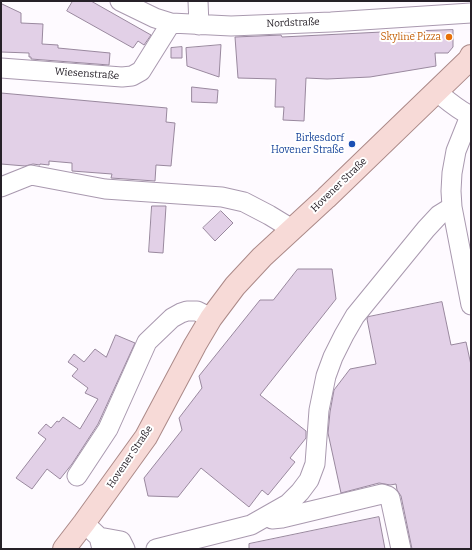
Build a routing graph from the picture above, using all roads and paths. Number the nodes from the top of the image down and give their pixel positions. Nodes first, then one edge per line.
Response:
1 (120, 1) edge
2 (198, 1) edge
3 (471, 13) edge
4 (171, 24) junction
5 (199, 24) junction
6 (470, 59) edge
7 (1, 68) edge
8 (437, 92) junction
9 (471, 116) edge
10 (1, 187) edge
11 (452, 207) junction
12 (292, 229) junction
13 (471, 305) edge
14 (211, 318) junction
15 (77, 476) dead end
16 (257, 522) junction
17 (95, 536) edge
18 (64, 549) edge
19 (125, 549) edge
20 (156, 549) edge
21 (400, 549) edge

1 - 4 street, Nordstraße
2 - 5 street
3 - 5 street, Nordstraße
4 - 5 street, Nordstraße
4 - 7 street, Wiesenstraße
6 - 8 main road, Hovener Straße
8 - 9 street
8 - 12 main road, Hovener Straße
9 - 11 street
10 - 12 street
11 - 13 street
11 - 16 street
12 - 14 main road, Hovener Straße
14 - 15 street
14 - 17 main road, Hovener Straße
16 - 20 street
16 - 21 street
17 - 18 main road, Hovener Straße
17 - 19 street

